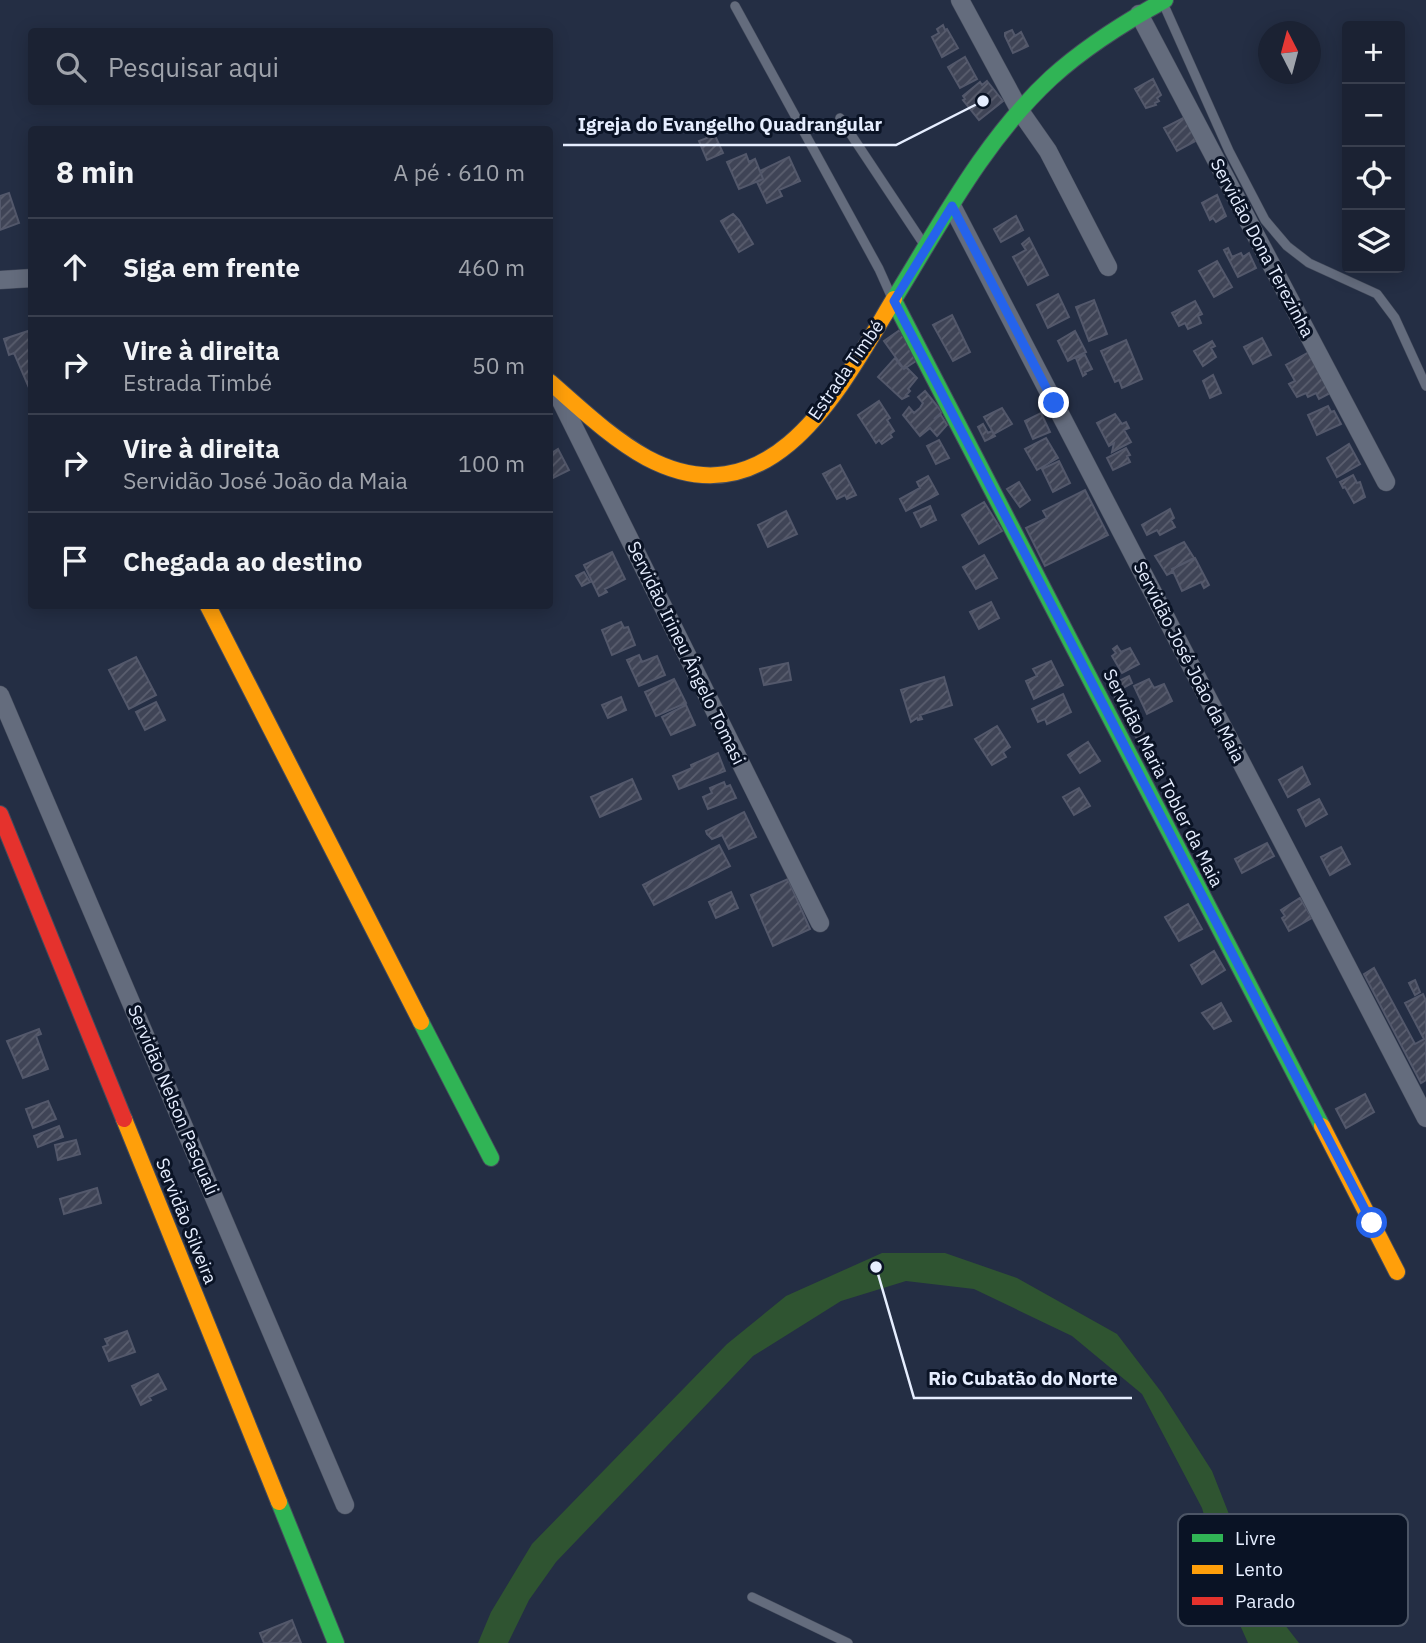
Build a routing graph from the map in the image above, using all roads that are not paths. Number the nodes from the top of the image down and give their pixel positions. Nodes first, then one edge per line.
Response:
1 (960, 0) edge
2 (1164, 1) edge
3 (735, 6) dead end
4 (1139, 15) junction
5 (1020, 111) junction
6 (841, 118) dead end
7 (952, 206) junction
8 (926, 248) junction
9 (1108, 267) dead end
10 (28, 278) edge
11 (0, 279) edge
12 (894, 301) junction
13 (553, 385) edge
14 (1426, 386) edge
15 (553, 387) edge
16 (1386, 482) dead end
17 (210, 609) edge
18 (0, 695) edge
19 (0, 814) edge
20 (820, 923) dead end
21 (1426, 1118) edge
22 (491, 1158) dead end
23 (1397, 1272) dead end
24 (345, 1505) dead end
25 (752, 1597) dead end
26 (336, 1643) edge
27 (848, 1643) edge

1 - 5 street
2 - 4 street, Estrada Timbé
2 - 14 lane
3 - 12 lane
4 - 5 street, Estrada Timbé
4 - 16 street, Servidão Dona Terezinha
5 - 7 street, Estrada Timbé
5 - 9 street
6 - 8 lane
7 - 8 street, Estrada Timbé
7 - 21 street, Servidão José João da Maia
8 - 12 street, Estrada Timbé
10 - 11 street
12 - 13 street, Estrada Timbé
12 - 23 street, Servidão Maria Tobler da Maia
15 - 20 street, Servidão Irineu Ângelo Tomasi
17 - 22 street
18 - 24 street, Servidão Nelson Pasquali
19 - 26 street, Servidão Silveira
25 - 27 lane

